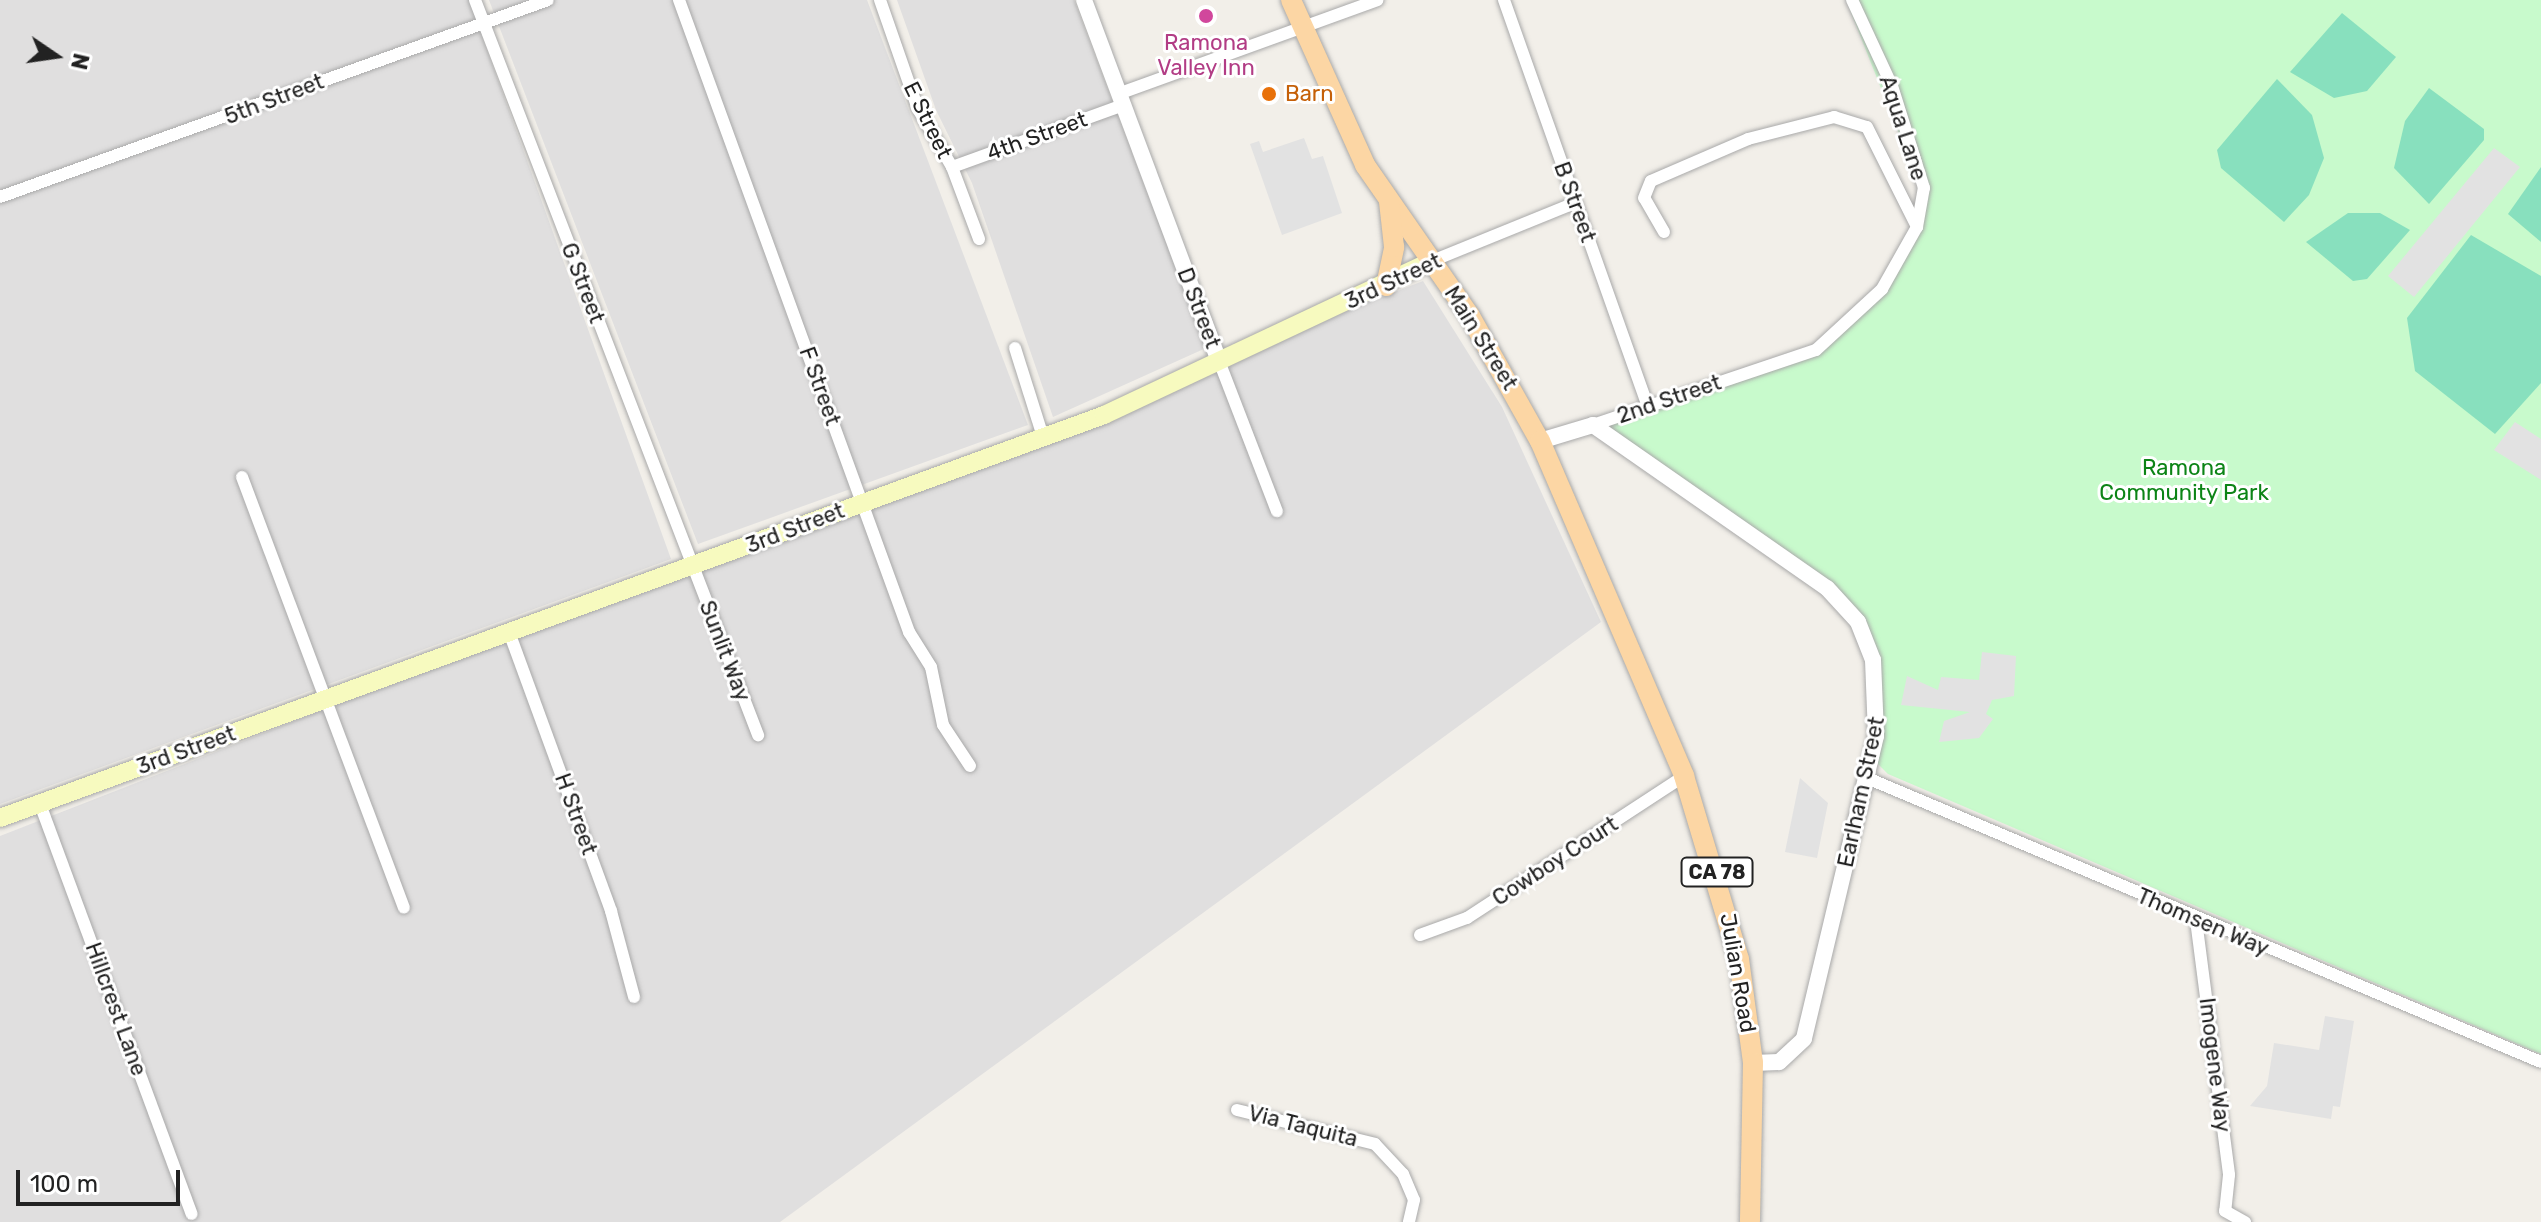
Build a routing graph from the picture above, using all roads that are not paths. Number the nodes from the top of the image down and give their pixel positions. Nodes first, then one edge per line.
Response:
1 (475, 0) edge
2 (548, 0) edge
3 (679, 0) edge
4 (880, 0) edge
5 (1084, 0) edge
6 (1291, 0) edge
7 (1378, 0) edge
8 (1504, 0) edge
9 (1852, 0) edge
10 (484, 23) junction
11 (1302, 27) junction
12 (1120, 99) junction
13 (952, 167) junction
14 (0, 197) edge
15 (1388, 198) junction
16 (1575, 203) junction
17 (1917, 227) junction
18 (1664, 232) dead end
19 (979, 239) dead end
20 (1432, 261) junction
21 (1386, 286) junction
22 (1015, 348) dead end
23 (1799, 357) joint
24 (1219, 361) junction
25 (1647, 404) junction
26 (1593, 425) junction
27 (1043, 437) junction
28 (1540, 441) junction
29 (242, 477) dead end
30 (862, 502) junction
31 (1277, 511) dead end
32 (692, 567) junction
33 (509, 632) junction
34 (1648, 690) joint
35 (326, 699) junction
36 (758, 735) dead end
37 (970, 766) dead end
38 (1684, 776) junction
39 (1867, 778) junction
40 (40, 804) junction
41 (0, 818) edge
42 (404, 908) dead end
43 (2196, 920) junction
44 (1420, 935) dead end
45 (634, 997) dead end
46 (2541, 1062) edge
47 (1753, 1063) junction
48 (1237, 1110) dead end
49 (192, 1214) dead end
50 (1409, 1222) edge
51 (1750, 1222) edge
52 (2245, 1222) edge

1 - 10 street, G Street
2 - 10 street, 5th Street
3 - 30 street, F Street
4 - 13 street, E Street
5 - 12 street, D Street
6 - 11 main road, Main Street / CA 78
7 - 11 street, 4th Street
8 - 16 street, B Street
9 - 17 street, Aqua Lane
10 - 14 street, 5th Street
10 - 32 street, G Street
11 - 12 street, 4th Street
11 - 15 main road, Main Street / CA 78
12 - 13 street, 4th Street
12 - 24 street, D Street
13 - 19 street, E Street
15 - 20 main road, Main Street / CA 78
15 - 21 main road
16 - 20 street, 3rd Street
16 - 25 street, B Street
17 - 18 street
17 - 23 street, Aqua Lane
20 - 21 main road, 3rd Street
20 - 28 main road, Main Street / CA 78
21 - 24 main road, 3rd Street
22 - 27 street
23 - 25 street, 2nd Street
24 - 27 main road, 3rd Street
24 - 31 street, D Street
25 - 26 street, 2nd Street
26 - 28 street, 2nd Street
26 - 39 street, Earlham Street
27 - 30 main road, 3rd Street
28 - 34 main road, Main Street / CA 78
29 - 35 street
30 - 32 main road, 3rd Street
30 - 37 street, F Street
32 - 33 main road, 3rd Street
32 - 36 street, Sunlit Way
33 - 35 main road, 3rd Street
33 - 45 street, H Street
34 - 38 main road, Julian Road / CA 78
35 - 40 main road, 3rd Street
35 - 42 street
38 - 44 street, Cowboy Court
38 - 47 main road, Julian Road / CA 78
39 - 43 street, Thomsen Way
39 - 47 street, Earlham Street
40 - 41 main road, 3rd Street
40 - 49 street, Hillcrest Lane
43 - 46 street, Thomsen Way
43 - 52 street, Imogene Way
47 - 51 main road, Julian Road / CA 78
48 - 50 street, Via Taquita

